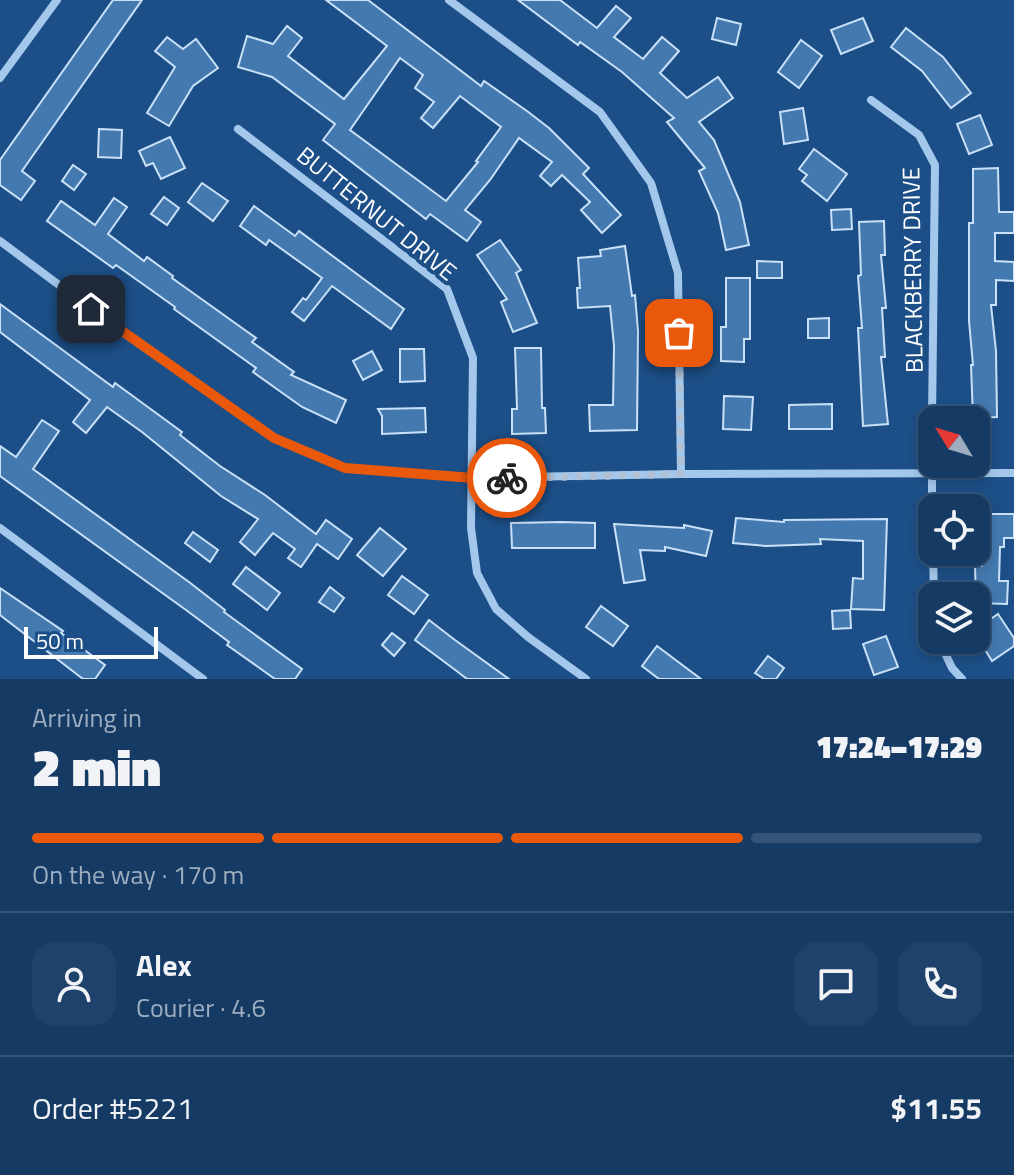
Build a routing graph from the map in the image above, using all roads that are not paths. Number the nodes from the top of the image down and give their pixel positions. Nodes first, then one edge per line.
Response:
1 (57, 0) edge
2 (449, 0) edge
3 (0, 78) edge
4 (871, 100) dead end
5 (238, 129) dead end
6 (0, 241) edge
7 (932, 406) edge
8 (990, 473) edge
9 (1014, 473) edge
10 (681, 474) junction
11 (918, 474) edge
12 (473, 478) junction
13 (0, 528) edge
14 (946, 654) edge
15 (203, 679) edge
16 (586, 679) edge
17 (962, 679) edge

1 - 3 street
2 - 10 street
4 - 7 street, BLACKBERRY DRIVE
5 - 12 street, BUTTERNUT DRIVE
6 - 12 street
8 - 9 street
10 - 11 street
10 - 12 street
12 - 16 street, BUTTERNUT DRIVE
13 - 15 street
14 - 17 street

